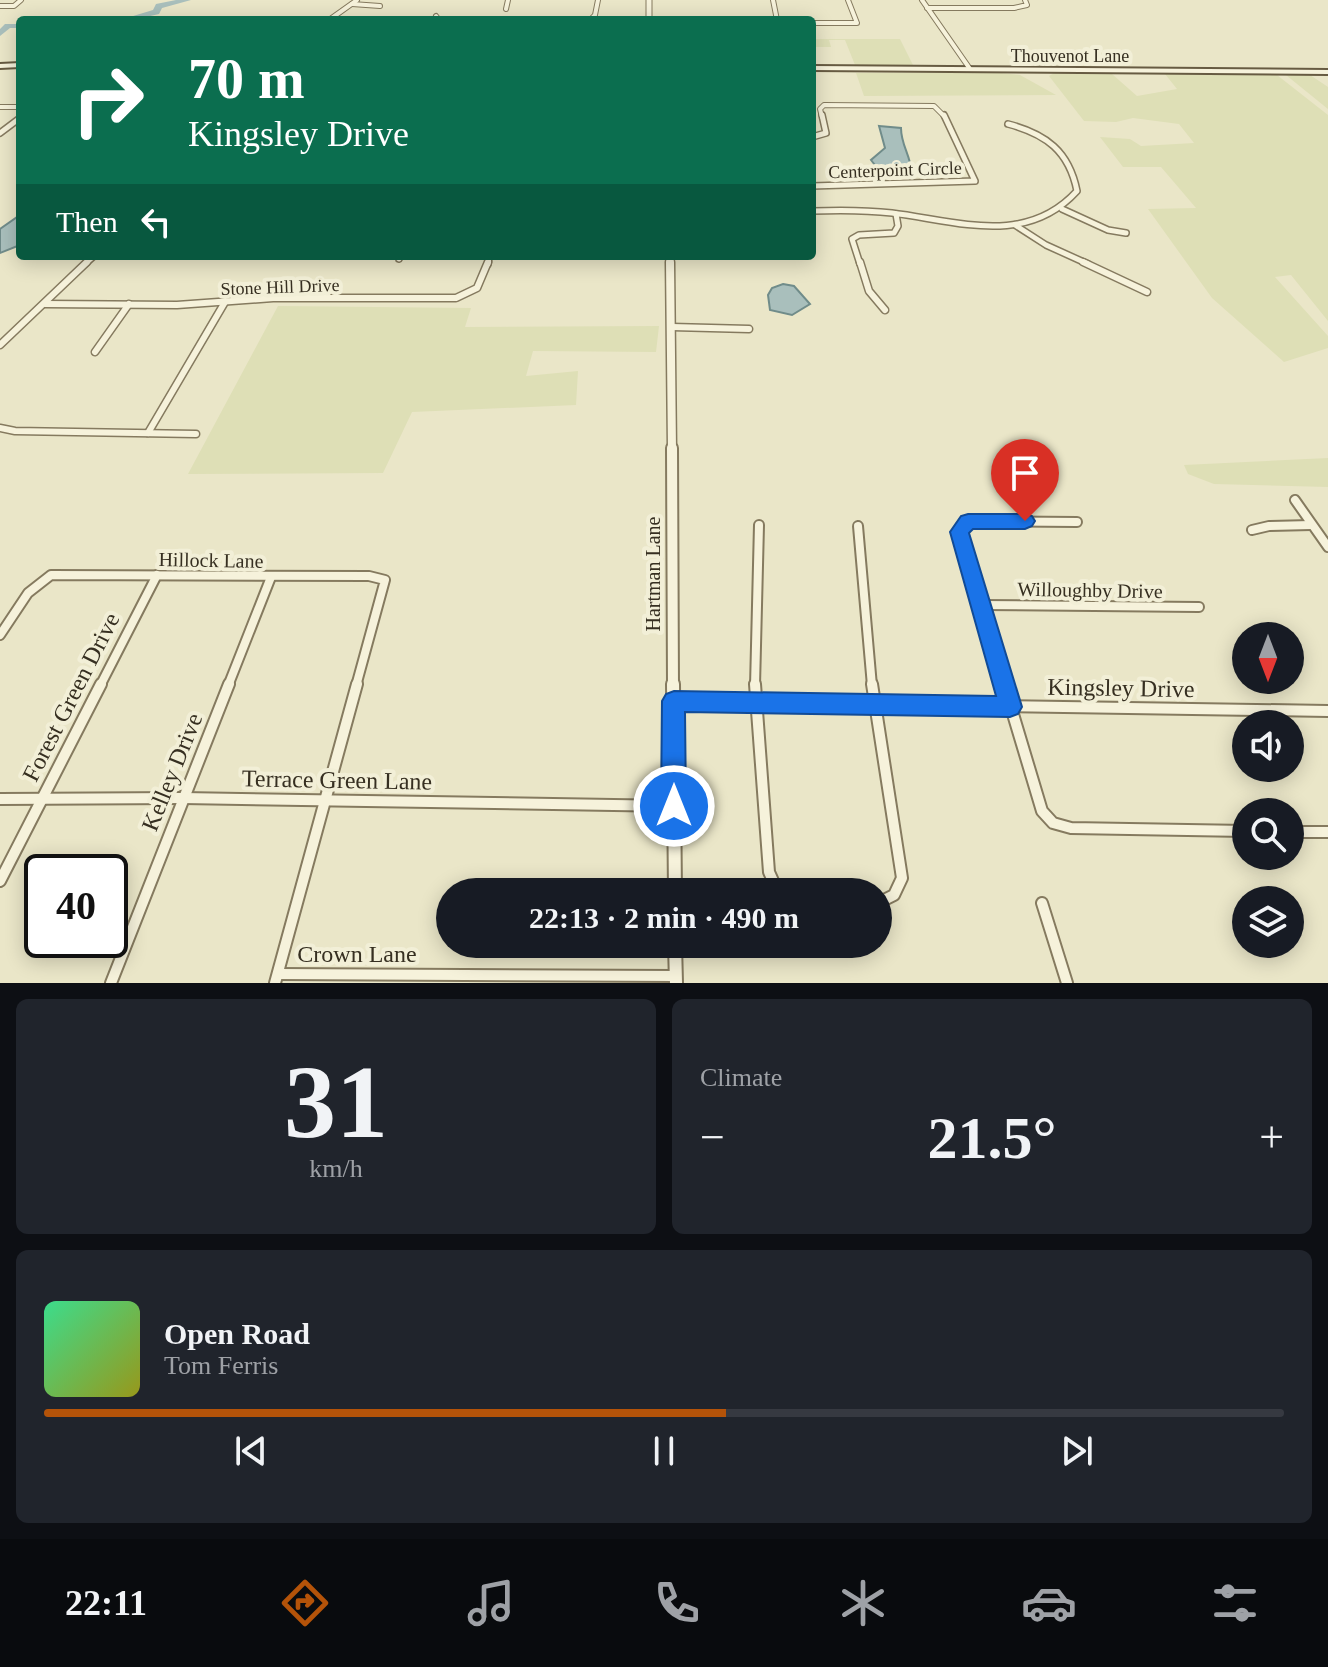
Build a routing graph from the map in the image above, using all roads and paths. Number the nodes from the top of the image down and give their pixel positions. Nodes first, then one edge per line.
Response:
1 (21, 0) edge
2 (357, 0) edge
3 (508, 0) edge
4 (848, 0) edge
5 (922, 0) edge
6 (1025, 0) edge
7 (350, 4) junction
8 (0, 6) edge
9 (380, 6) dead end
10 (927, 8) junction
11 (506, 9) dead end
12 (334, 16) edge
13 (816, 23) edge
14 (816, 68) edge
15 (970, 69) junction
16 (1328, 72) edge
17 (1008, 124) dead end
18 (816, 136) edge
19 (816, 186) edge
20 (1062, 209) junction
21 (816, 211) edge
22 (896, 214) junction
23 (1015, 225) junction
24 (1126, 233) dead end
25 (90, 260) edge
26 (488, 260) edge
27 (670, 260) edge
28 (1147, 292) dead end
29 (225, 302) junction
30 (45, 304) junction
31 (129, 304) junction
32 (885, 310) dead end
33 (672, 327) junction
34 (749, 329) dead end
35 (0, 345) edge
36 (95, 352) dead end
37 (0, 428) edge
38 (148, 433) junction
39 (196, 434) dead end
40 (1295, 500) dead end
41 (1077, 522) dead end
42 (759, 525) dead end
43 (1311, 525) junction
44 (858, 526) dead end
45 (1252, 530) dead end
46 (1328, 547) edge
47 (157, 575) junction
48 (271, 577) junction
49 (980, 605) junction
50 (1199, 607) dead end
51 (0, 635) edge
52 (674, 701) junction
53 (755, 703) junction
54 (874, 705) junction
55 (1010, 707) junction
56 (1328, 711) edge
57 (183, 798) junction
58 (0, 799) edge
59 (41, 799) junction
60 (325, 800) junction
61 (674, 806) junction
62 (1232, 831) edge
63 (1304, 832) edge
64 (1328, 832) edge
65 (675, 878) edge
66 (772, 878) edge
67 (0, 881) edge
68 (892, 898) edge
69 (1042, 903) dead end
70 (675, 958) edge
71 (276, 978) edge
72 (676, 980) edge
73 (111, 983) edge
74 (1067, 983) edge

1 - 8 street
2 - 7 street
3 - 11 street
4 - 13 street
5 - 10 street
6 - 10 street
7 - 9 street
7 - 12 street
10 - 15 street
14 - 15 main road, Thouvenot Lane
15 - 16 main road, Thouvenot Lane
17 - 20 street
18 - 19 street, Centerpoint Circle
20 - 23 street
20 - 24 street
21 - 22 street
22 - 23 street
22 - 32 street
23 - 28 street
25 - 30 street
26 - 29 street, Stone Hill Drive
27 - 33 street, Hartman Lane
29 - 31 street, Stone Hill Drive
29 - 38 street
30 - 31 street, Stone Hill Drive
30 - 35 street
31 - 36 street
33 - 34 street
33 - 52 street, Hartman Lane
37 - 38 street
38 - 39 street
40 - 43 street
41 - 49 street
42 - 53 street
43 - 45 street
43 - 46 street
44 - 54 street
47 - 48 street, Hillock Lane
47 - 51 street, Hillock Lane
47 - 59 street, Forest Green Drive
48 - 57 street, Kelley Drive
48 - 60 street, Hillock Lane
49 - 50 street, Willoughby Drive
49 - 55 street
52 - 53 street, Kingsley Drive
52 - 61 street, Hartman Lane
53 - 54 street, Kingsley Drive
53 - 66 street
54 - 55 street, Kingsley Drive
54 - 68 street
55 - 56 street, Kingsley Drive
55 - 62 street
57 - 59 street, Terrace Green Lane
57 - 60 street, Terrace Green Lane
57 - 73 street, Kelley Drive
58 - 59 street, Terrace Green Lane
59 - 67 street, Forest Green Drive
60 - 61 street, Terrace Green Lane
60 - 71 street
61 - 65 street, Hartman Lane
63 - 64 street
69 - 74 street
70 - 72 street
71 - 72 street, Crown Lane

